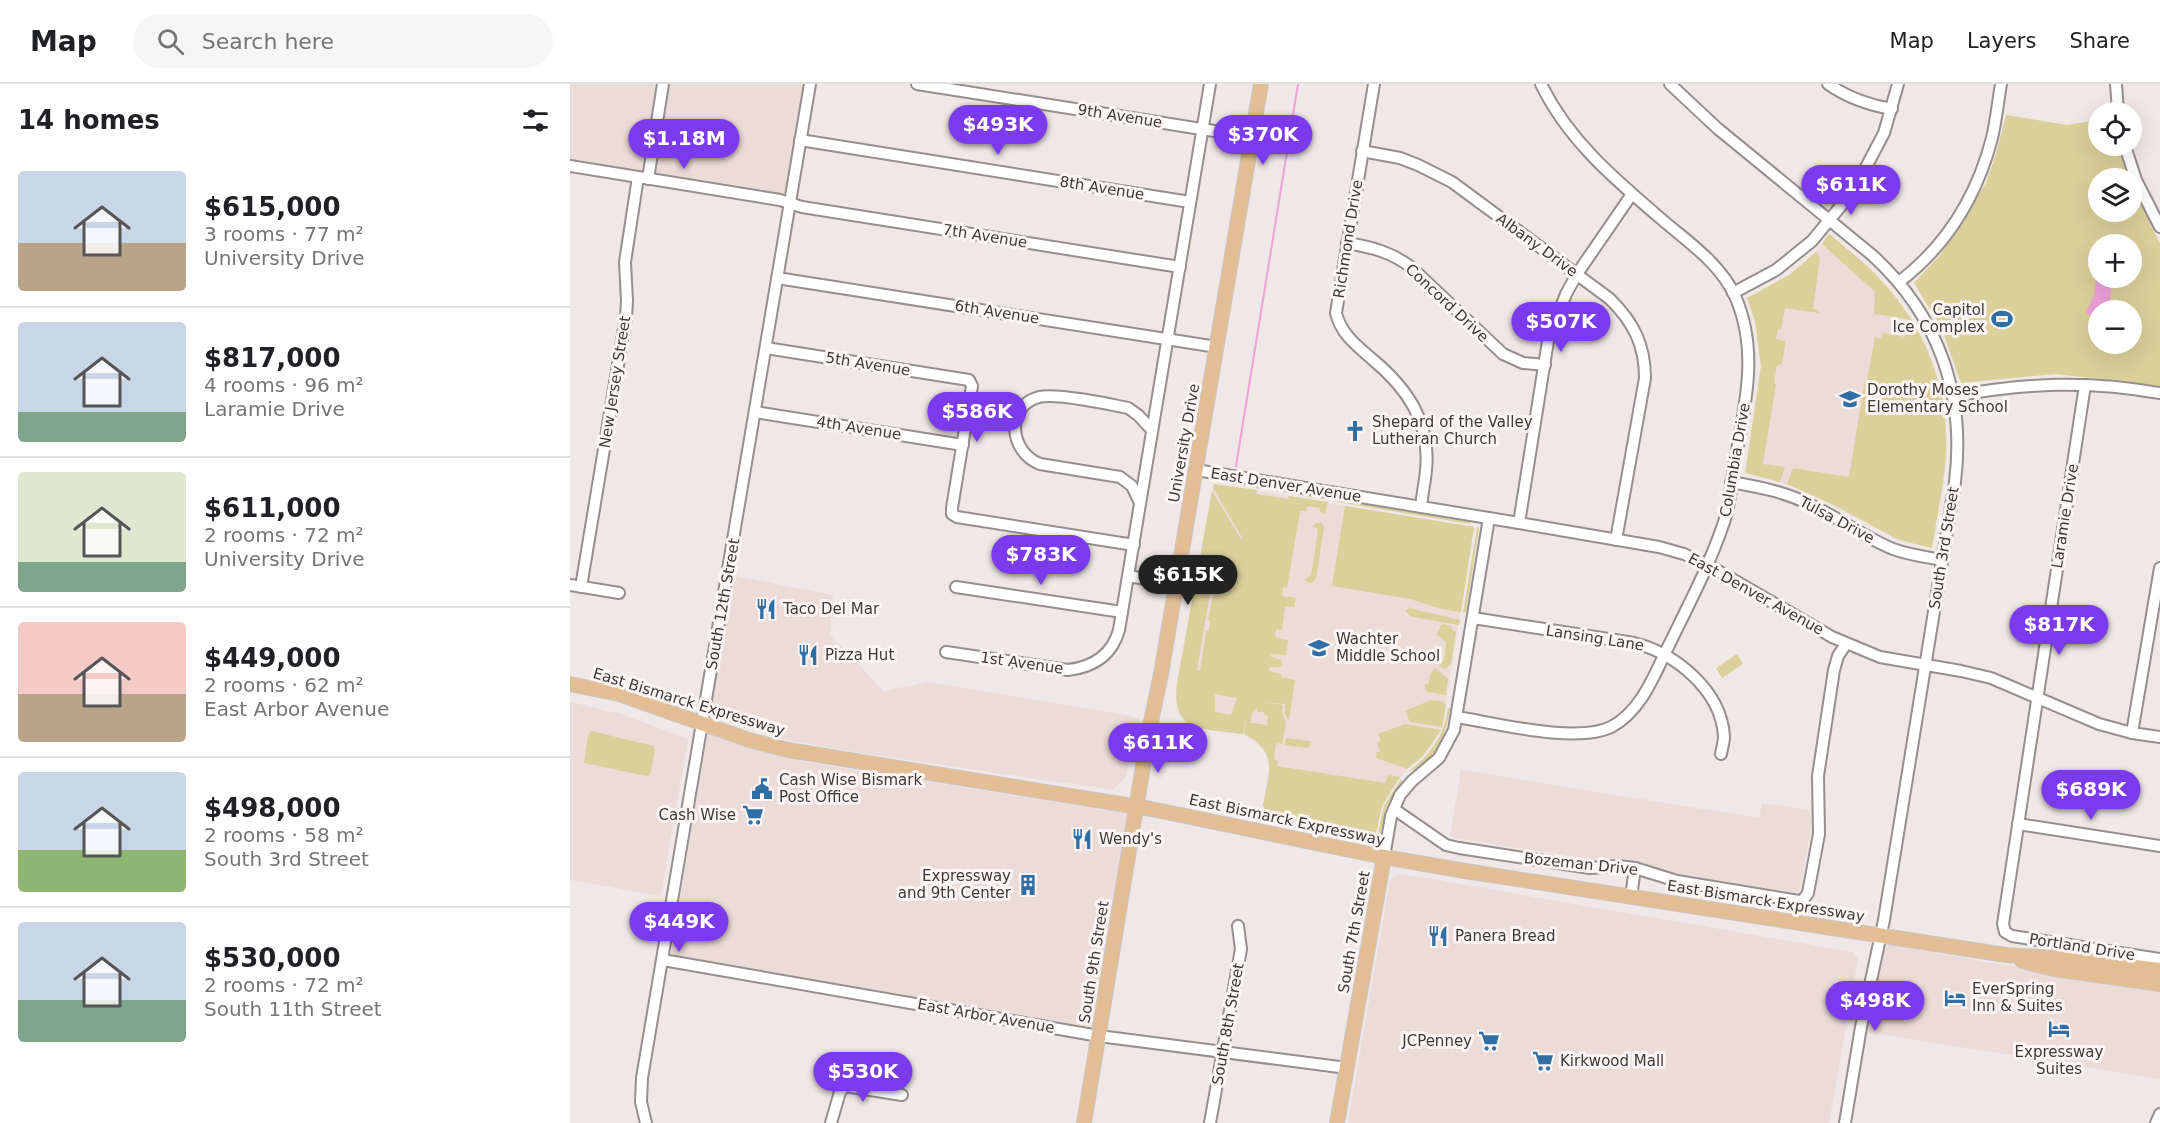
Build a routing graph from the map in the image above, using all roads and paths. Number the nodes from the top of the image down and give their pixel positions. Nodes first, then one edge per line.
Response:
1 (663, 84) edge
2 (810, 84) edge
3 (917, 84) edge
4 (1210, 84) edge
5 (1261, 84) edge
6 (1374, 84) edge
7 (1541, 84) edge
8 (1670, 84) edge
9 (1828, 84) edge
10 (1898, 84) edge
11 (2001, 84) edge
12 (2116, 84) edge
13 (2117, 102) edge
14 (1892, 109) junction
15 (1203, 129) junction
16 (1252, 137) junction
17 (800, 140) junction
18 (1362, 151) junction
19 (2128, 156) edge
20 (570, 168) edge
21 (643, 178) junction
22 (1632, 194) junction
23 (1190, 202) junction
24 (790, 203) junction
25 (1829, 219) junction
26 (2160, 227) edge
27 (1347, 243) junction
28 (1180, 267) junction
29 (1577, 274) junction
30 (777, 278) junction
31 (1899, 282) junction
32 (1733, 293) junction
33 (1168, 340) junction
34 (1216, 347) junction
35 (766, 348) junction
36 (1545, 365) junction
37 (2085, 385) junction
38 (2160, 393) edge
39 (1954, 396) junction
40 (755, 412) junction
41 (1152, 430) junction
42 (963, 445) junction
43 (1196, 470) junction
44 (1731, 482) junction
45 (1140, 504) junction
46 (1420, 507) junction
47 (1489, 518) junction
48 (1519, 523) junction
49 (1616, 540) junction
50 (1134, 545) junction
51 (1943, 560) junction
52 (1708, 565) junction
53 (2160, 568) edge
54 (1128, 576) junction
55 (1176, 584) junction
56 (575, 586) edge
57 (956, 587) dead end
58 (619, 593) dead end
59 (1122, 612) junction
60 (1473, 618) junction
61 (1846, 644) junction
62 (946, 652) dead end
63 (1665, 654) junction
64 (1925, 665) junction
65 (570, 684) edge
66 (2038, 699) junction
67 (1457, 717) junction
68 (703, 723) junction
69 (2132, 733) junction
70 (2160, 737) edge
71 (1721, 754) dead end
72 (1137, 807) junction
73 (1394, 809) junction
74 (2018, 824) junction
75 (2160, 846) edge
76 (1383, 857) junction
77 (1635, 868) junction
78 (1631, 897) junction
79 (1238, 926) dead end
80 (2005, 932) joint
81 (1880, 936) junction
82 (2006, 955) junction
83 (2160, 959) edge
84 (663, 960) junction
85 (2160, 970) edge
86 (2160, 984) edge
87 (1099, 1036) junction
88 (1223, 1052) junction
89 (1347, 1068) junction
90 (902, 1095) dead end
91 (2160, 1114) edge
92 (646, 1123) edge
93 (831, 1123) edge
94 (1084, 1123) edge
95 (1210, 1123) edge
96 (1337, 1123) edge
97 (1845, 1123) edge
98 (2156, 1123) edge

1 - 21 street, New Jersey Street
2 - 17 street, South 12th Street
3 - 15 street, 9th Avenue
4 - 15 street
5 - 16 main road, University Drive
6 - 18 street, Richmond Drive
7 - 22 street, Columbia Drive
8 - 25 street, South 3rd Street
9 - 14 street
10 - 14 street
11 - 31 street
12 - 13 street
14 - 25 street
15 - 16 street, 9th Avenue
15 - 23 street
16 - 34 main road, University Drive
17 - 23 street, 8th Avenue
17 - 24 street, South 12th Street
18 - 27 street, Richmond Drive
18 - 29 street, Albany Drive
19 - 26 street
20 - 21 street, 7th Avenue
21 - 24 street, 7th Avenue
21 - 56 street, New Jersey Street
22 - 29 street
22 - 32 street, Columbia Drive
23 - 28 street
24 - 28 street, 7th Avenue
24 - 30 street, South 12th Street
25 - 31 street, South 3rd Street
25 - 32 street
27 - 36 street, Concord Drive
27 - 46 street, Richmond Drive
28 - 33 street
29 - 36 street
29 - 49 street, Albany Drive
30 - 33 street, 6th Avenue
30 - 35 street, South 12th Street
31 - 39 street, South 3rd Street
32 - 44 street, Columbia Drive
33 - 34 street, 6th Avenue
33 - 41 street
34 - 43 main road, University Drive
35 - 40 street, South 12th Street
35 - 42 street, 5th Avenue
36 - 48 street
37 - 38 street
37 - 39 street
37 - 66 street, Laramie Drive
39 - 51 street, South 3rd Street
40 - 42 street, 4th Avenue
40 - 68 street, South 12th Street
41 - 45 street
41 - 45 street
42 - 50 street
43 - 46 street, East Denver Avenue
43 - 55 main road, University Drive
44 - 51 street, Tulsa Drive
44 - 52 street, Columbia Drive
45 - 50 street
46 - 47 street, East Denver Avenue
47 - 48 street, East Denver Avenue
47 - 60 street, South 7th Street
48 - 49 street, East Denver Avenue
49 - 52 street, East Denver Avenue
50 - 54 street
51 - 64 street, South 3rd Street
52 - 61 street, East Denver Avenue
52 - 63 street, Columbia Drive
53 - 69 street
54 - 55 street
54 - 59 street
55 - 72 main road, University Drive
56 - 58 street
57 - 59 street
59 - 62 street, 1st Avenue
60 - 63 street, Lansing Lane
60 - 67 street, South 7th Street
61 - 64 street, East Denver Avenue
61 - 77 street, Bozeman Drive
63 - 67 street, Columbia Drive
63 - 71 street, Lansing Lane
64 - 66 street, East Denver Avenue
64 - 81 street, South 3rd Street
65 - 68 main road, East Bismarck Expressway
66 - 69 street, East Denver Avenue
66 - 74 street, Laramie Drive
67 - 73 street, South 7th Street
68 - 72 main road, East Bismarck Expressway
68 - 84 street, South 12th Street
69 - 70 street, East Denver Avenue
72 - 76 main road, East Bismarck Expressway
72 - 87 main road, South 9th Street
73 - 76 street, South 7th Street
73 - 77 street, Bozeman Drive
74 - 75 street
74 - 80 street, Laramie Drive
76 - 78 main road, East Bismarck Expressway
76 - 89 main road, South 7th Street
77 - 78 street
78 - 81 main road, East Bismarck Expressway
79 - 88 street, South 8th Street
80 - 83 street, Portland Drive
81 - 82 main road, East Bismarck Expressway
81 - 97 street, South 3rd Street
82 - 85 main road, East Bismarck Expressway
82 - 86 main road, East Bismarck Expressway
84 - 87 street, East Arbor Avenue
84 - 92 street, South 12th Street
87 - 88 street, East Arbor Avenue
87 - 94 main road, South 9th Street
88 - 89 street, East Arbor Avenue
88 - 95 street, South 8th Street
89 - 96 main road, South 7th Street
90 - 93 street
91 - 98 street

